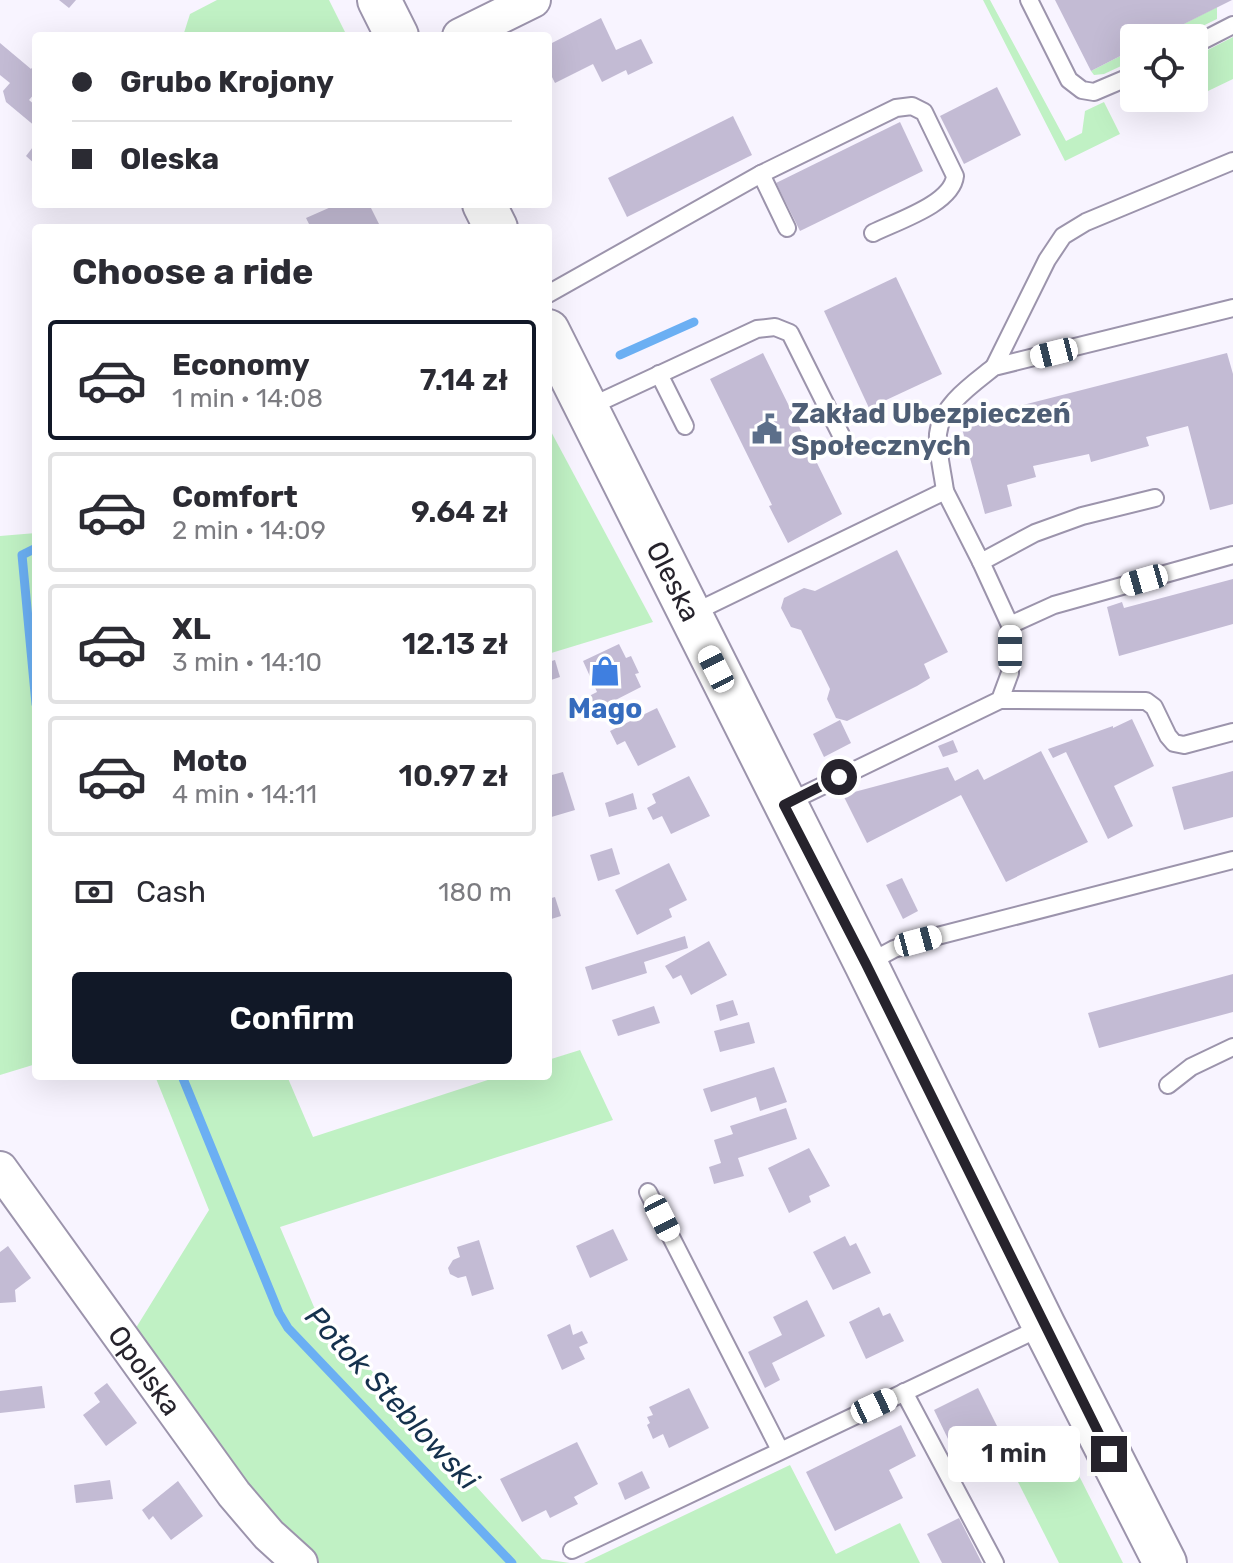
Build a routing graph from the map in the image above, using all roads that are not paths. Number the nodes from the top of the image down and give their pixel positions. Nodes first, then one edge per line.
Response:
1 (379, 0) edge
2 (533, 0) edge
3 (1029, 0) edge
4 (1233, 25) edge
5 (395, 32) edge
6 (468, 32) edge
7 (1208, 38) edge
8 (1120, 81) edge
9 (1233, 161) edge
10 (761, 174) junction
11 (787, 228) dead end
12 (873, 233) dead end
13 (552, 292) edge
14 (1233, 308) edge
15 (552, 339) edge
16 (994, 367) junction
17 (659, 374) junction
18 (585, 409) junction
19 (685, 426) dead end
20 (841, 435) dead end
21 (945, 491) junction
22 (1155, 498) dead end
23 (1233, 555) edge
24 (981, 562) junction
25 (689, 614) junction
26 (1010, 625) junction
27 (1000, 700) junction
28 (1233, 732) edge
29 (784, 805) junction
30 (1233, 860) edge
31 (866, 964) junction
32 (1233, 1047) edge
33 (1168, 1085) dead end
34 (0, 1169) edge
35 (648, 1192) dead end
36 (1044, 1326) junction
37 (904, 1392) junction
38 (780, 1450) junction
39 (572, 1550) dead end
40 (300, 1563) edge
41 (995, 1563) edge
42 (1165, 1563) edge

1 - 5 street
2 - 6 street
3 - 8 lane
4 - 7 lane
9 - 16 lane
10 - 11 lane
10 - 12 lane
10 - 13 lane
14 - 16 lane
15 - 18 street, Oleska
16 - 21 lane
17 - 18 lane
17 - 19 lane
17 - 20 lane
18 - 25 street, Oleska
21 - 24 lane
21 - 25 lane
22 - 24 lane
23 - 26 lane
24 - 26 lane
25 - 29 street, Oleska
26 - 27 lane
27 - 28 lane
27 - 29 lane
29 - 31 street, Oleska
30 - 31 lane
31 - 36 street, Oleska
32 - 33 lane
34 - 40 street, Opolska
35 - 38 lane
36 - 37 lane
36 - 42 street, Oleska
37 - 38 lane
37 - 41 lane
38 - 39 lane

